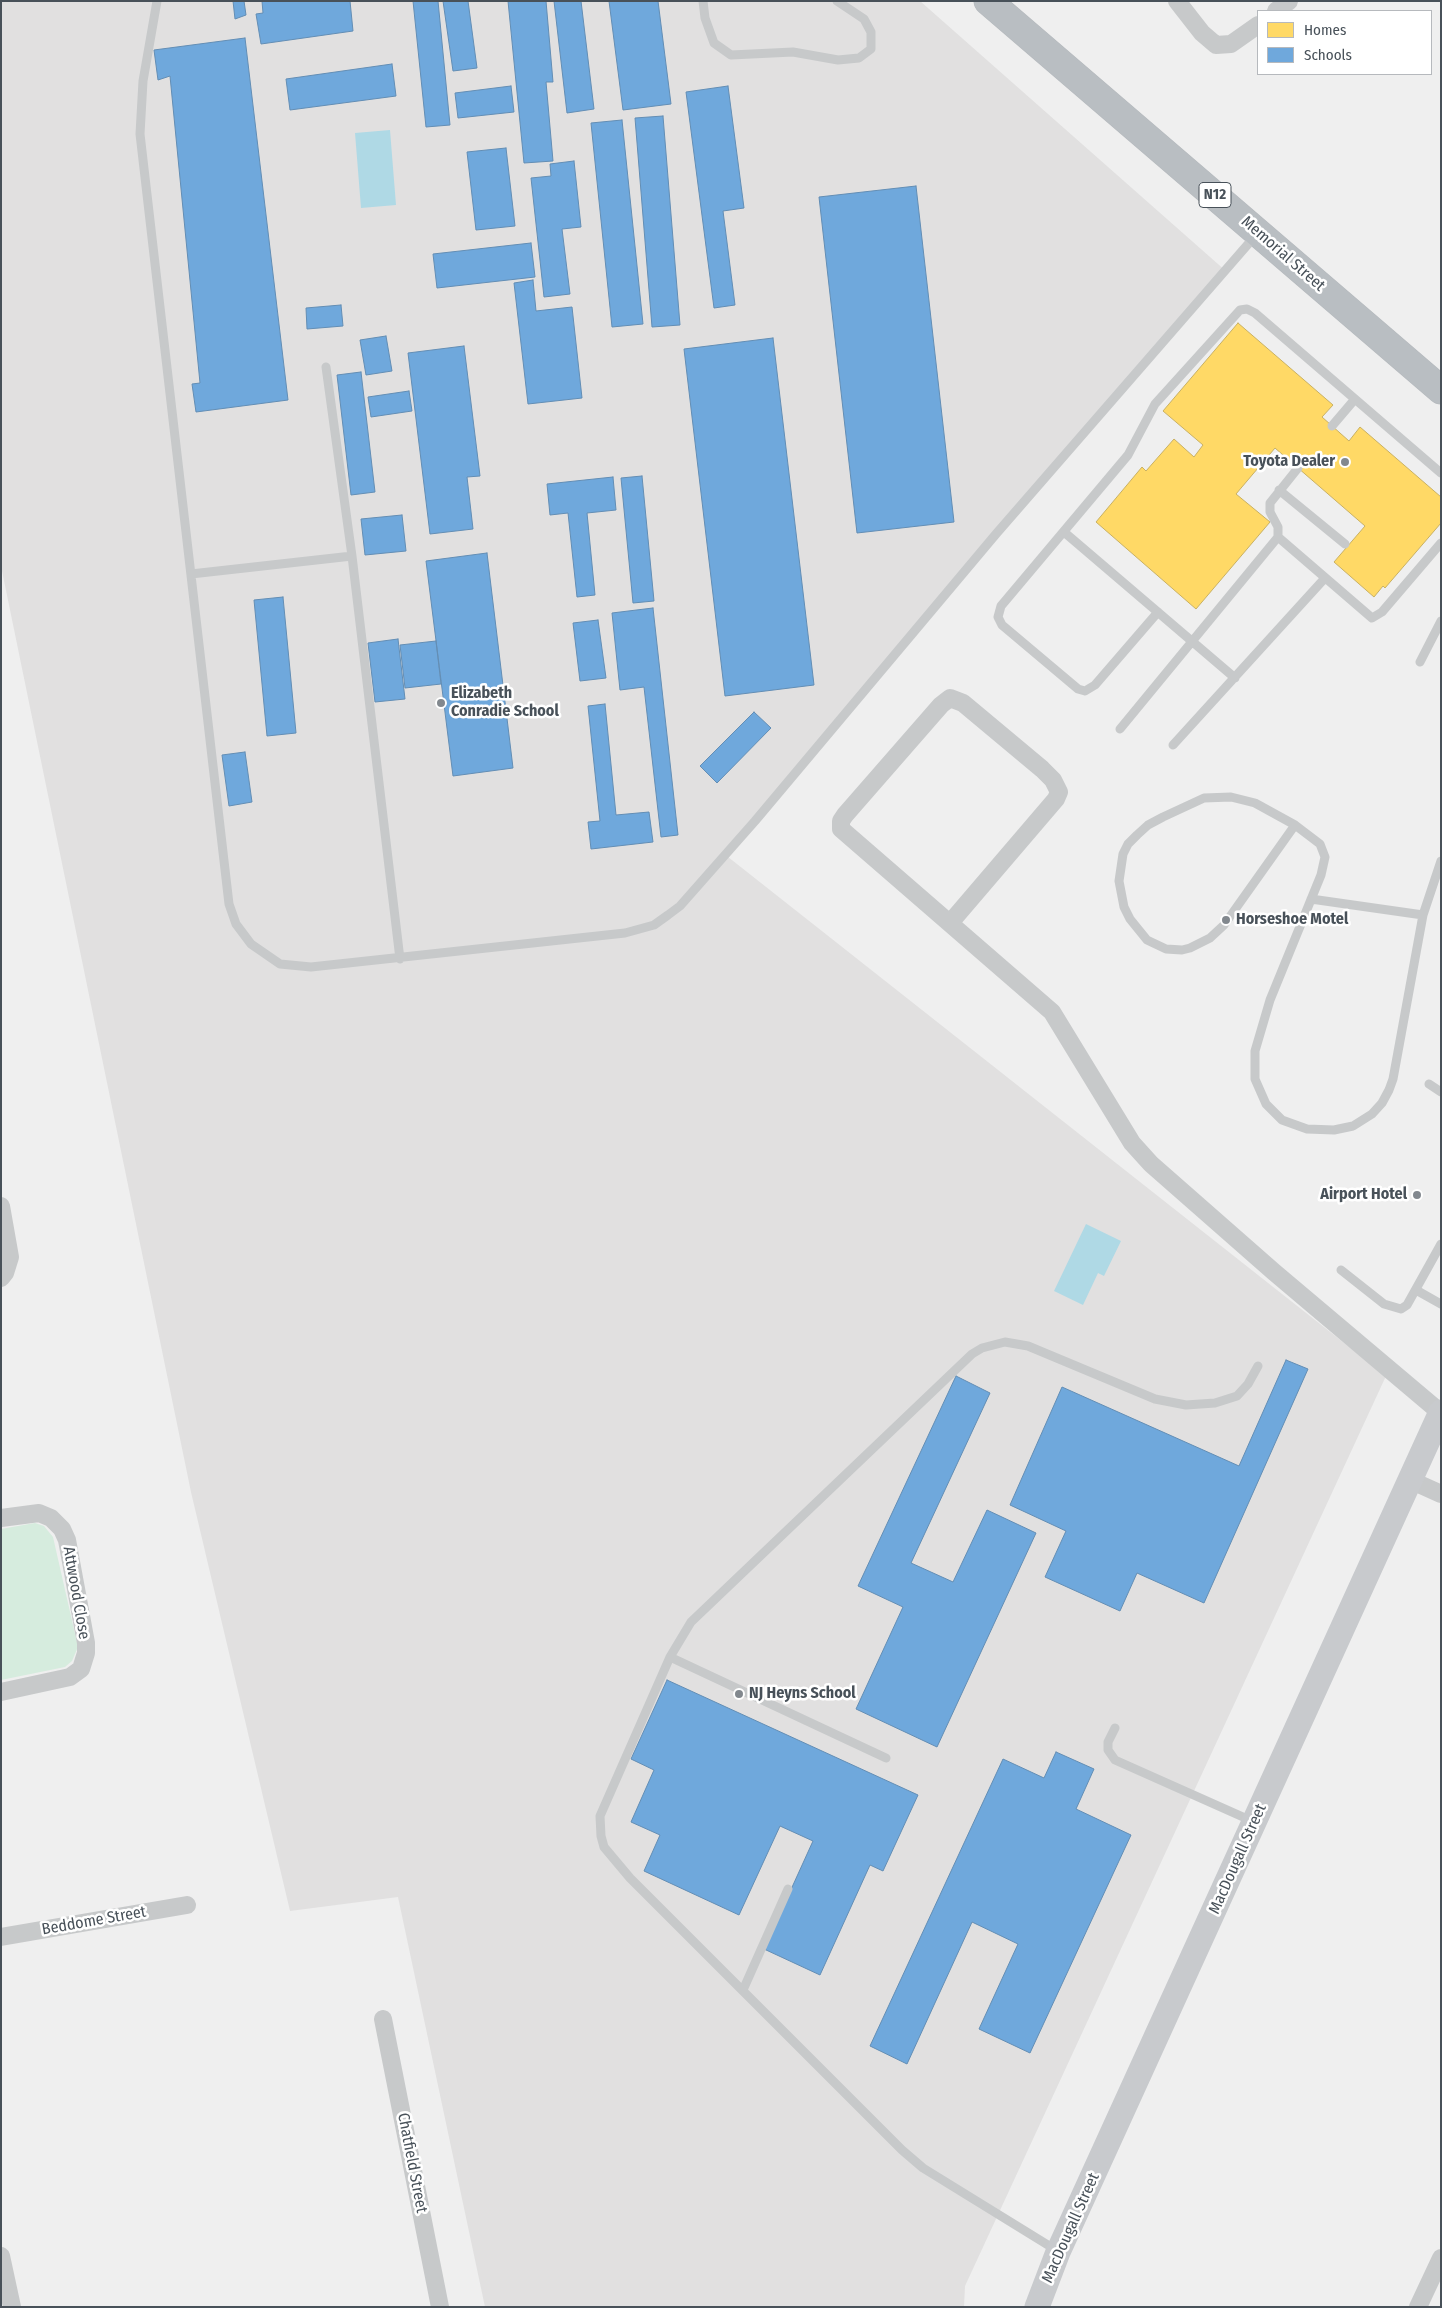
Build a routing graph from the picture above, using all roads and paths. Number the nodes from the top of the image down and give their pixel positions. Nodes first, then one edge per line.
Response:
1 (157, 1) edge
2 (703, 1) edge
3 (837, 1) edge
4 (988, 1) edge
5 (1177, 1) edge
6 (1288, 1) edge
7 (1277, 10) edge
8 (1257, 26) edge
9 (1258, 232) junction
10 (326, 367) dead end
11 (1441, 390) edge
12 (1355, 399) junction
13 (1332, 426) dead end
14 (1298, 468) dead end
15 (1441, 473) edge
16 (1279, 490) junction
17 (1064, 532) junction
18 (1278, 537) junction
19 (1441, 543) edge
20 (1345, 544) dead end
21 (352, 556) junction
22 (192, 574) junction
23 (1325, 578) junction
24 (1158, 612) junction
25 (1441, 621) edge
26 (1193, 642) junction
27 (1420, 662) dead end
28 (1235, 678) junction
29 (1120, 729) dead end
30 (1174, 746) dead end
31 (1295, 825) junction
32 (1441, 860) edge
33 (1311, 899) junction
34 (1423, 915) junction
35 (950, 923) junction
36 (400, 959) junction
37 (1430, 1084) dead end
38 (1441, 1092) edge
39 (1, 1206) edge
40 (1441, 1244) edge
41 (1342, 1270) dead end
42 (1, 1278) edge
43 (1416, 1290) junction
44 (1441, 1304) edge
45 (1258, 1366) dead end
46 (1441, 1413) edge
47 (1410, 1480) junction
48 (1441, 1494) edge
49 (1, 1518) edge
50 (670, 1657) junction
51 (1, 1692) edge
52 (1115, 1728) dead end
53 (886, 1758) dead end
54 (1255, 1823) junction
55 (788, 1890) dead end
56 (187, 1905) dead end
57 (1, 1937) edge
58 (742, 1990) junction
59 (383, 2019) dead end
60 (1058, 2252) junction
61 (1, 2256) edge
62 (1441, 2258) edge
63 (12, 2307) edge
64 (440, 2307) edge
65 (1038, 2307) edge
66 (1418, 2307) edge

1 - 22 lane
2 - 3 lane
4 - 9 highway, Memorial Street / N12
5 - 8 street
6 - 7 street
9 - 11 highway, Memorial Street / N12
9 - 36 lane
10 - 21 lane
12 - 13 lane
12 - 15 lane
12 - 17 lane
14 - 16 lane
16 - 18 lane
16 - 20 lane
17 - 24 lane
17 - 24 lane
18 - 23 lane
18 - 26 lane
19 - 23 lane
21 - 22 lane
21 - 36 lane
22 - 36 lane
23 - 28 lane
24 - 26 lane
25 - 27 lane
26 - 28 lane
26 - 29 lane
28 - 30 lane
31 - 31 lane
31 - 33 lane
32 - 34 lane
33 - 34 lane
33 - 34 lane
35 - 35 street
35 - 46 street
37 - 38 lane
39 - 42 street
40 - 43 lane
41 - 43 lane
43 - 44 lane
45 - 50 lane
46 - 47 street, MacDougall Street
47 - 48 street
47 - 54 street, MacDougall Street
49 - 51 street, Attwood Close
50 - 53 lane
50 - 58 lane
52 - 54 lane
54 - 60 street, MacDougall Street
55 - 58 lane
56 - 57 street, Beddome Street
58 - 60 lane
59 - 64 street, Chatfield Street
60 - 65 street, MacDougall Street
61 - 63 street
62 - 66 street

